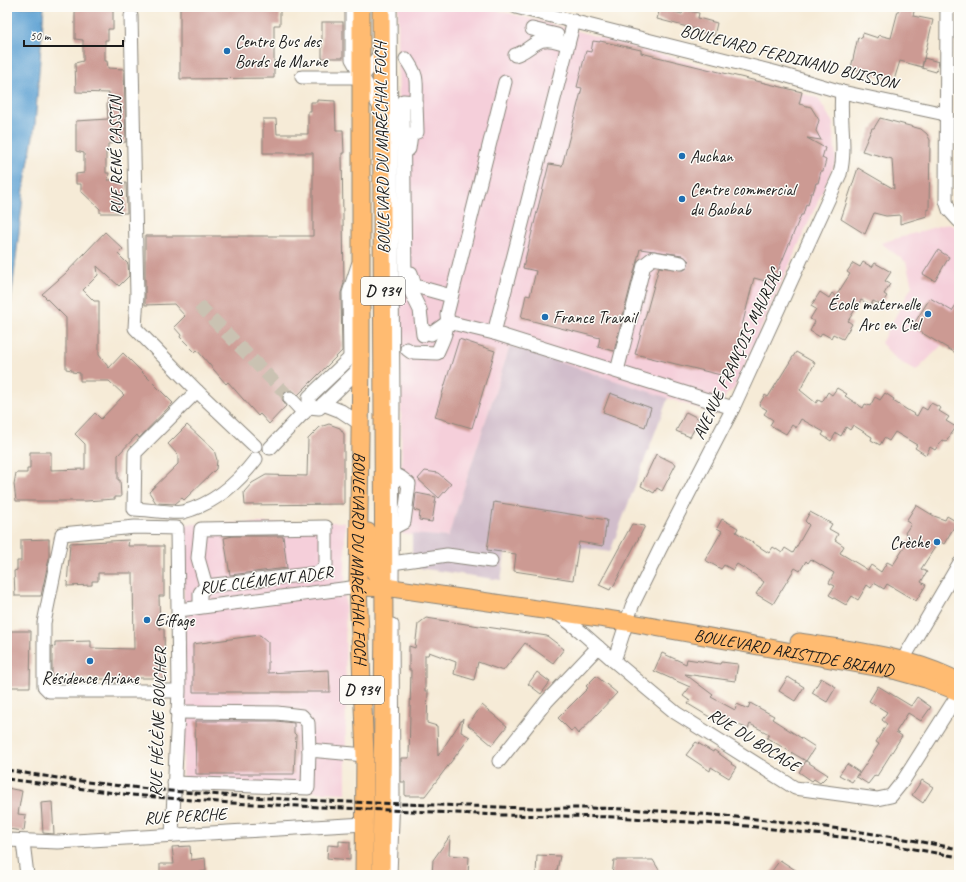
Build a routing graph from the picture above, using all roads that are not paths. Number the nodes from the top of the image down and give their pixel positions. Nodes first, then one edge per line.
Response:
1 (352, 7) edge
2 (361, 7) edge
3 (381, 7) edge
4 (390, 7) edge
5 (516, 7) edge
6 (947, 7) edge
7 (131, 16) dead end
8 (574, 21) junction
9 (532, 29) dead end
10 (565, 44) junction
11 (381, 53) junction
12 (515, 55) dead end
13 (406, 59) dead end
14 (302, 77) dead end
15 (362, 77) junction
16 (505, 82) dead end
17 (842, 92) junction
18 (409, 101) junction
19 (382, 111) junction
20 (946, 114) junction
21 (959, 221) edge
22 (681, 264) dead end
23 (451, 296) junction
24 (448, 318) junction
25 (494, 333) junction
26 (425, 334) junction
27 (407, 349) junction
28 (388, 358) junction
29 (356, 360) junction
30 (617, 371) junction
31 (197, 391) junction
32 (290, 398) tunnel mouth
33 (323, 404) junction
34 (733, 408) junction
35 (307, 410) junction
36 (360, 423) junction
37 (255, 446) junction
38 (270, 448) junction
39 (256, 459) junction
40 (388, 472) junction
41 (360, 512) junction
42 (388, 531) junction
43 (491, 561) dead end
44 (388, 563) junction
45 (959, 564) edge
46 (206, 586) junction
47 (358, 586) junction
48 (388, 588) junction
49 (200, 607) junction
50 (179, 610) junction
51 (552, 610) junction
52 (627, 622) junction
53 (598, 647) junction
54 (614, 661) junction
55 (899, 665) junction
56 (959, 681) edge
57 (178, 691) junction
58 (959, 692) edge
59 (177, 712) junction
60 (383, 715) junction
61 (309, 750) junction
62 (365, 755) junction
63 (499, 761) dead end
64 (174, 783) junction
65 (365, 824) junction
66 (172, 835) junction
67 (7, 840) edge
68 (23, 842) junction
69 (27, 875) edge
70 (364, 875) edge
71 (381, 875) edge
72 (390, 875) edge

1 - 15 street
2 - 15 main road, BOULEVARD DU MARÉCHAL FOCH / D 934
3 - 11 main road, BOULEVARD DU MARÉCHAL FOCH / D 934
4 - 28 street
5 - 8 street, BOULEVARD FERDINAND BUISSON
6 - 20 street
7 - 31 street, RUE RENÉ CASSIN
8 - 10 street
8 - 17 street, BOULEVARD FERDINAND BUISSON
9 - 10 street
10 - 12 street
10 - 25 street
11 - 15 street
11 - 19 main road, BOULEVARD DU MARÉCHAL FOCH / D 934
13 - 18 street
14 - 15 street
15 - 19 street
15 - 29 main road, BOULEVARD DU MARÉCHAL FOCH / D 934
16 - 23 street
17 - 20 street, BOULEVARD FERDINAND BUISSON
17 - 34 street, AVENUE FRANÇOIS MAURIAC
18 - 23 street
18 - 26 street
19 - 28 main road, BOULEVARD DU MARÉCHAL FOCH / D 934
20 - 21 street
22 - 30 street
23 - 24 street
24 - 25 street
24 - 26 street
24 - 27 street
25 - 30 street
26 - 27 street
27 - 28 street
28 - 29 main road
28 - 40 main road, BOULEVARD DU MARÉCHAL FOCH / D 934
29 - 33 street
29 - 35 street
29 - 36 main road, BOULEVARD DU MARÉCHAL FOCH / D 934
30 - 34 street
31 - 37 street, RUE RENÉ CASSIN
31 - 39 street
32 - 35 street
33 - 35 street
33 - 36 street
34 - 52 street, AVENUE FRANÇOIS MAURIAC
35 - 38 street
36 - 41 main road, BOULEVARD DU MARÉCHAL FOCH / D 934
37 - 38 street
37 - 39 street
38 - 39 street
40 - 42 main road, BOULEVARD DU MARÉCHAL FOCH / D 934
40 - 42 street
41 - 47 main road, BOULEVARD DU MARÉCHAL FOCH / D 934
41 - 48 main road
42 - 44 main road, BOULEVARD DU MARÉCHAL FOCH / D 934
43 - 44 street
44 - 48 main road, BOULEVARD DU MARÉCHAL FOCH / D 934
45 - 55 street
46 - 46 street
46 - 49 street
47 - 48 main road, BOULEVARD ARISTIDE BRIAND
47 - 49 street, RUE CLÉMENT ADER
47 - 60 main road
47 - 62 main road, BOULEVARD DU MARÉCHAL FOCH / D 934
48 - 51 main road, BOULEVARD ARISTIDE BRIAND
48 - 60 main road, BOULEVARD DU MARÉCHAL FOCH / D 934
48 - 72 street
49 - 50 street, RUE CLÉMENT ADER
50 - 57 street, RUE HÉLÈNE BOUCHER
50 - 57 street, RUE HÉLÈNE BOUCHER
51 - 52 main road, BOULEVARD ARISTIDE BRIAND
51 - 53 street, RUE DU BOCAGE
52 - 54 street
52 - 55 main road, BOULEVARD ARISTIDE BRIAND
53 - 54 street, RUE DU BOCAGE
53 - 63 street
54 - 58 street, RUE DU BOCAGE
55 - 56 main road, BOULEVARD ARISTIDE BRIAND
55 - 58 main road, BOULEVARD ARISTIDE BRIAND
57 - 59 street, RUE HÉLÈNE BOUCHER
59 - 61 street
59 - 64 street, RUE HÉLÈNE BOUCHER
60 - 71 main road, BOULEVARD DU MARÉCHAL FOCH / D 934
61 - 62 street
61 - 64 street
62 - 65 main road, BOULEVARD DU MARÉCHAL FOCH / D 934
64 - 66 street, RUE HÉLÈNE BOUCHER
65 - 66 street, RUE PERCHE
65 - 70 main road, BOULEVARD DU MARÉCHAL FOCH / D 934
66 - 68 street, RUE PERCHE
67 - 68 street, RUE PERCHE
68 - 69 street

